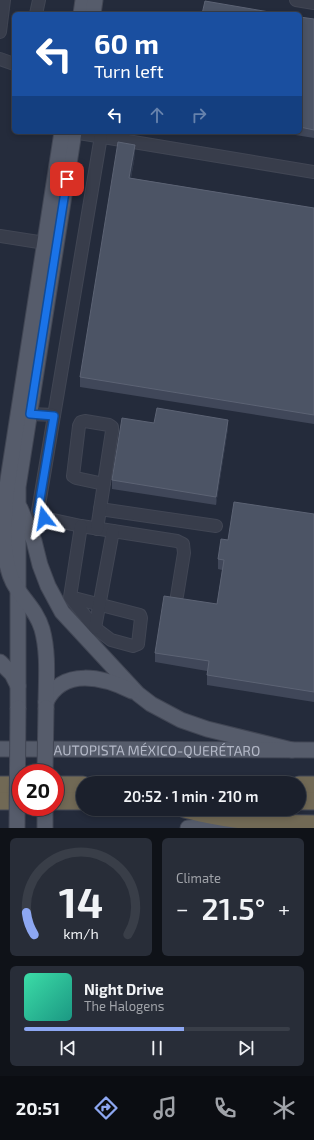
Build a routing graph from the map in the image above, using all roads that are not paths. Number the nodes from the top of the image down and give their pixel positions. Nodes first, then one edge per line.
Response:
1 (4, 0) edge
2 (39, 0) edge
3 (83, 0) edge
4 (95, 0) edge
5 (296, 0) edge
6 (314, 3) edge
7 (36, 12) edge
8 (81, 12) edge
9 (93, 12) edge
10 (0, 32) edge
11 (0, 59) edge
12 (12, 63) edge
13 (62, 134) edge
14 (74, 134) edge
15 (88, 134) edge
16 (101, 136) junction
17 (314, 172) edge
18 (0, 236) edge
19 (45, 243) junction
20 (30, 414) junction
21 (54, 416) junction
22 (104, 484) junction
23 (7, 486) junction
24 (18, 503) junction
25 (100, 508) junction
26 (0, 511) edge
27 (81, 526) junction
28 (216, 526) dead end
29 (97, 529) junction
30 (113, 531) junction
31 (19, 591) junction
32 (177, 596) edge
33 (70, 597) junction
34 (99, 604) junction
35 (95, 628) junction
36 (0, 662) edge
37 (19, 688) junction
38 (138, 694) junction
39 (46, 705) junction
40 (0, 749) edge
41 (292, 750) junction
42 (314, 750) edge
43 (45, 764) edge
44 (0, 784) edge
45 (12, 785) edge
46 (64, 785) edge
47 (76, 785) edge
48 (0, 801) edge
49 (12, 801) edge
50 (64, 801) edge
51 (76, 801) edge
52 (45, 816) edge
53 (216, 816) edge
54 (257, 822) junction
55 (314, 824) edge
56 (17, 828) edge
57 (45, 828) edge
58 (188, 828) edge

1 - 10 lane
2 - 7 lane
3 - 8 main road
4 - 9 main road
5 - 6 lane
11 - 12 lane
13 - 19 main road
14 - 20 main road
15 - 16 lane
16 - 17 lane
16 - 21 lane
18 - 19 lane
19 - 23 main road
20 - 21 lane
20 - 24 main road
21 - 27 lane
22 - 22 lane
22 - 25 lane
23 - 26 main road
23 - 31 main road
24 - 31 main road
24 - 38 main road
25 - 28 lane
25 - 29 lane
27 - 29 lane
27 - 33 lane
29 - 30 lane
30 - 32 lane
30 - 34 lane
31 - 37 main road
31 - 39 main road
33 - 34 lane
33 - 35 lane
34 - 35 lane
34 - 35 lane
36 - 37 main road
37 - 56 main road, bridge
38 - 39 main road
38 - 41 main road
39 - 43 main road, bridge
40 - 41 main road, AUTOPISTA MÉXICO-QUERÉTARO
41 - 42 main road, AUTOPISTA MÉXICO-QUERÉTARO
44 - 45 highway
46 - 47 highway
48 - 49 highway
50 - 51 highway
52 - 57 main road
53 - 54 highway
54 - 55 highway
54 - 58 main road

